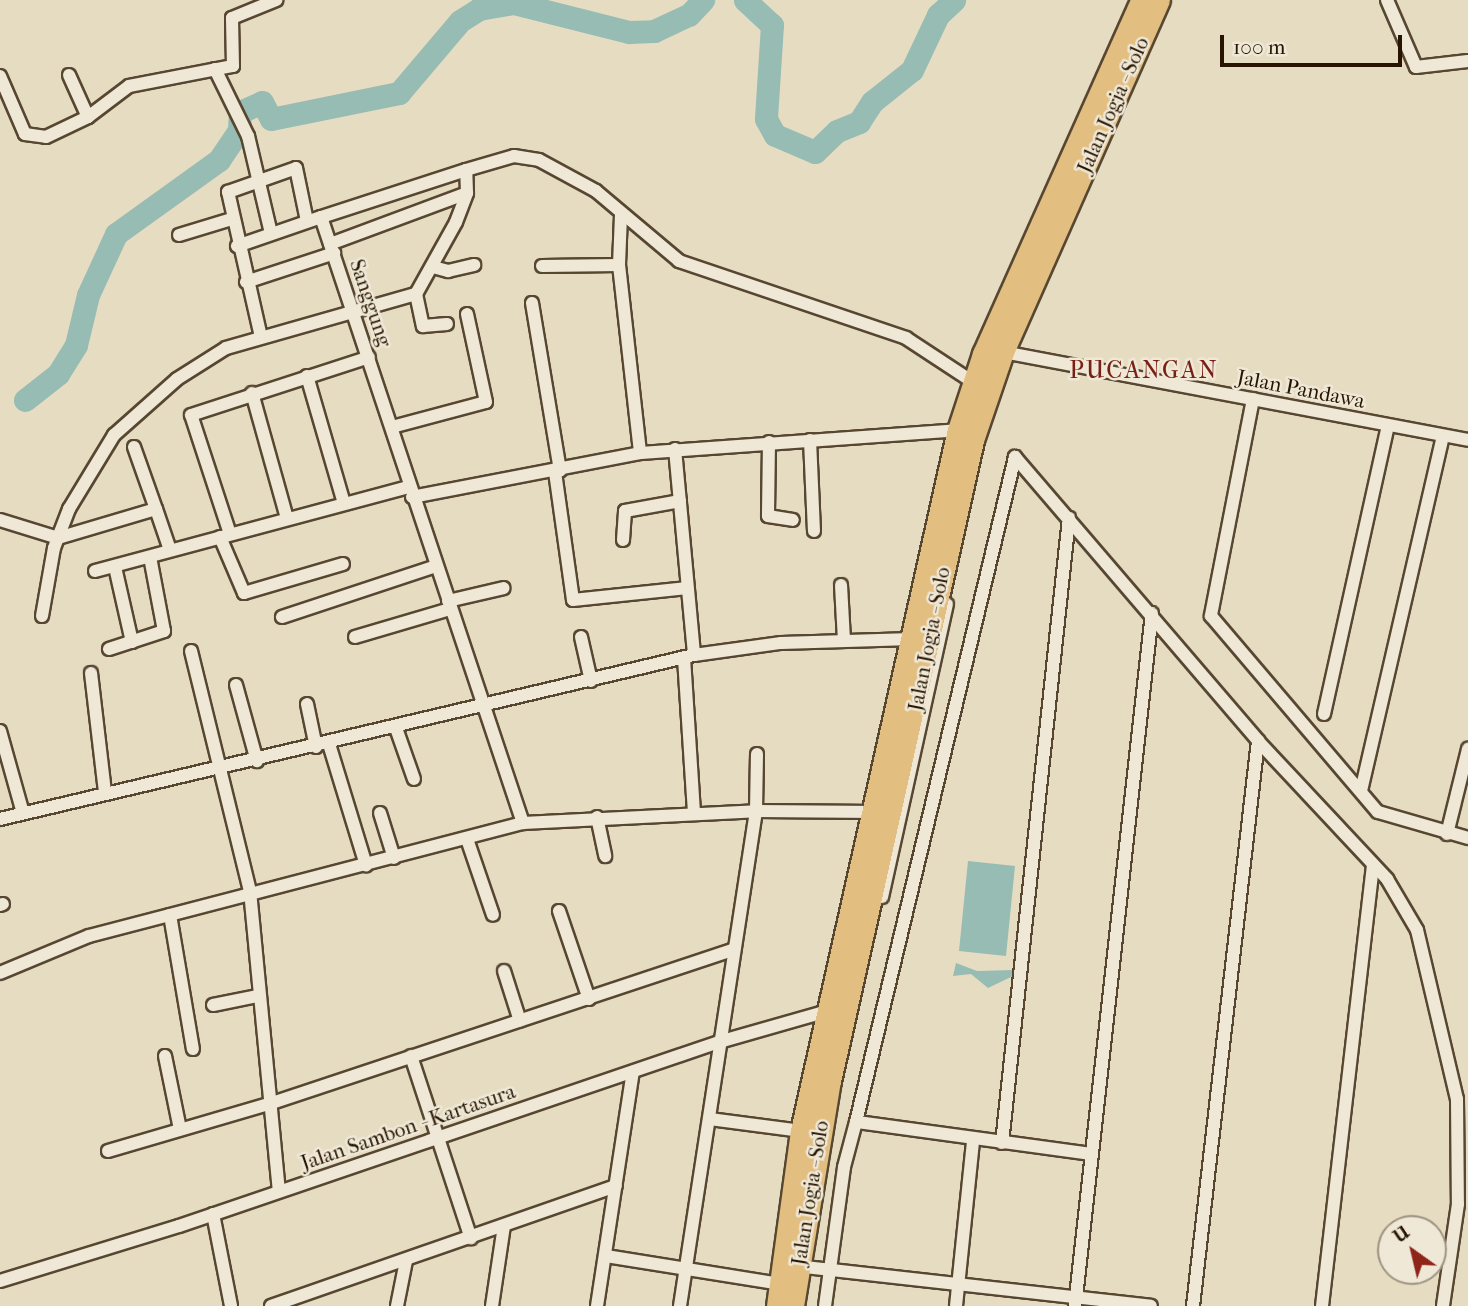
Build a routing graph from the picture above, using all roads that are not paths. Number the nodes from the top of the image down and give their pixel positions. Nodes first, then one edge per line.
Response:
1 (1140, 0) edge
2 (1158, 0) edge
3 (1387, 0) edge
4 (272, 1) edge
5 (1468, 61) edge
6 (215, 69) junction
7 (69, 75) dead end
8 (1, 82) edge
9 (88, 117) junction
10 (1081, 158) junction
11 (466, 170) junction
12 (257, 180) junction
13 (467, 193) junction
14 (621, 215) junction
15 (321, 217) junction
16 (232, 219) junction
17 (307, 221) junction
18 (271, 233) junction
19 (179, 234) dead end
20 (237, 246) junction
21 (332, 248) junction
22 (474, 265) dead end
23 (619, 265) junction
24 (542, 266) dead end
25 (433, 267) junction
26 (246, 282) junction
27 (415, 294) junction
28 (532, 303) dead end
29 (467, 314) dead end
30 (354, 315) junction
31 (447, 324) dead end
32 (261, 337) junction
33 (1003, 352) junction
34 (369, 357) junction
35 (307, 376) junction
36 (973, 382) junction
37 (252, 393) junction
38 (1252, 399) junction
39 (1388, 426) junction
40 (392, 428) junction
41 (965, 435) junction
42 (1443, 436) junction
43 (810, 440) junction
44 (1468, 440) edge
45 (769, 442) junction
46 (134, 447) dead end
47 (675, 449) junction
48 (640, 453) junction
49 (558, 471) junction
50 (410, 492) junction
51 (680, 501) junction
52 (344, 503) junction
53 (156, 509) junction
54 (287, 518) junction
55 (1069, 518) junction
56 (793, 520) dead end
57 (2, 521) edge
58 (814, 531) dead end
59 (225, 535) junction
60 (58, 538) junction
61 (623, 540) dead end
62 (170, 550) junction
63 (150, 557) junction
64 (343, 564) dead end
65 (436, 566) junction
66 (115, 567) junction
67 (95, 571) dead end
68 (841, 585) dead end
69 (504, 588) dead end
70 (687, 588) junction
71 (449, 605) junction
72 (1152, 613) junction
73 (42, 616) dead end
74 (282, 617) dead end
75 (355, 637) dead end
76 (581, 637) dead end
77 (912, 639) junction
78 (844, 640) junction
79 (132, 642) junction
80 (109, 649) dead end
81 (191, 651) dead end
82 (689, 657) junction
83 (92, 673) dead end
84 (591, 681) junction
85 (236, 685) dead end
86 (307, 704) dead end
87 (481, 709) junction
88 (1324, 714) dead end
89 (396, 728) junction
90 (0, 731) edge
91 (1258, 741) junction
92 (322, 745) junction
93 (1468, 748) edge
94 (757, 754) dead end
95 (257, 761) junction
96 (221, 769) junction
97 (414, 779) dead end
98 (1361, 791) junction
99 (106, 793) junction
100 (29, 808) junction
101 (755, 811) junction
102 (380, 813) dead end
103 (694, 813) junction
104 (882, 813) junction
105 (597, 817) junction
106 (0, 818) edge
107 (523, 823) junction
108 (1447, 834) junction
109 (1468, 838) edge
110 (467, 839) junction
111 (605, 856) dead end
112 (394, 858) junction
113 (1373, 864) junction
114 (366, 865) junction
115 (250, 891) junction
116 (559, 911) dead end
117 (170, 915) junction
118 (493, 915) dead end
119 (734, 949) junction
120 (504, 971) dead end
121 (0, 973) edge
122 (258, 996) junction
123 (589, 999) junction
124 (213, 1005) dead end
125 (836, 1011) junction
126 (520, 1021) junction
127 (719, 1042) junction
128 (193, 1049) dead end
129 (165, 1056) dead end
130 (411, 1056) junction
131 (632, 1072) junction
132 (269, 1104) junction
133 (710, 1119) junction
134 (856, 1122) junction
135 (180, 1129) junction
136 (802, 1131) junction
137 (438, 1136) junction
138 (974, 1141) junction
139 (1002, 1143) junction
140 (108, 1151) dead end
141 (1091, 1154) junction
142 (616, 1186) junction
143 (279, 1191) junction
144 (212, 1214) junction
145 (504, 1226) junction
146 (471, 1238) junction
147 (606, 1256) junction
148 (406, 1261) junction
149 (686, 1268) junction
150 (792, 1270) junction
151 (829, 1272) junction
152 (6, 1279) edge
153 (958, 1288) junction
154 (310, 1300) edge
155 (1076, 1301) edge
156 (231, 1306) edge
157 (271, 1306) edge
158 (397, 1306) edge
159 (492, 1306) edge
160 (597, 1306) edge
161 (680, 1306) edge
162 (777, 1306) edge
163 (793, 1306) edge
164 (803, 1306) edge
165 (825, 1306) edge
166 (956, 1306) edge
167 (1151, 1306) edge
168 (1193, 1306) edge
169 (1322, 1306) edge
170 (1443, 1306) edge

1 - 10 highway, Jalan Jogja - Solo
2 - 10 highway, Jalan Jogja - Solo
3 - 5 street
4 - 6 street
6 - 9 street
6 - 12 street
7 - 9 street
8 - 9 street
10 - 33 highway, Jalan Jogja - Solo
10 - 36 highway, Jalan Jogja - Solo
11 - 13 street
11 - 14 street
11 - 15 street
12 - 16 street
12 - 17 street
12 - 18 street
13 - 21 street
13 - 25 street
14 - 23 street
14 - 36 street
15 - 17 street
15 - 21 street, Sanggung
16 - 19 street
16 - 20 street
17 - 18 street
18 - 20 street
20 - 26 street
21 - 26 street
21 - 30 street, Sanggung
22 - 25 street
23 - 24 street
23 - 48 street
25 - 27 street
26 - 32 street
27 - 30 street
27 - 31 street
28 - 49 street
29 - 40 street
30 - 32 street
30 - 34 street, Sanggung
32 - 60 street
33 - 38 street, Jalan Pandawa
33 - 41 highway, Jalan Jogja - Solo
34 - 35 street
34 - 40 street, Sanggung
35 - 37 street
35 - 52 street
36 - 41 highway, Jalan Jogja - Solo
37 - 54 street
37 - 59 street
38 - 39 street, Jalan Pandawa
38 - 98 street
39 - 42 street, Jalan Pandawa
39 - 88 street
40 - 50 street, Sanggung
41 - 43 street
41 - 77 highway, Jalan Jogja - Solo
41 - 104 highway, Jalan Jogja - Solo
41 - 150 street
42 - 44 street, Jalan Pandawa
42 - 98 street
43 - 45 street
43 - 58 street
45 - 47 street
45 - 56 street
46 - 53 street
47 - 48 street
47 - 51 street
48 - 49 street
49 - 50 street
49 - 70 street
50 - 52 street
50 - 65 street, Sanggung
51 - 61 street
51 - 70 street
52 - 54 street
53 - 60 street
53 - 62 street
54 - 59 street
55 - 72 street
55 - 134 street
55 - 139 street
57 - 60 street
59 - 62 street
59 - 64 street
60 - 73 street
62 - 63 street
63 - 66 street
63 - 79 street
65 - 71 street, Sanggung
65 - 74 street
66 - 67 street
66 - 79 street
68 - 78 street
69 - 71 street
70 - 82 street
71 - 75 street
71 - 87 street, Sanggung
72 - 91 street
72 - 141 street
76 - 84 street
77 - 78 street
77 - 104 highway, Jalan Jogja - Solo
78 - 82 street
79 - 80 street
81 - 96 street
82 - 84 street
82 - 103 street
83 - 99 street
84 - 87 street
85 - 95 street
86 - 92 street
87 - 89 street
87 - 107 street, Sanggung
89 - 92 street
89 - 97 street
90 - 100 street
91 - 113 street
91 - 168 street
92 - 95 street
92 - 114 street
93 - 108 street
94 - 101 street
95 - 96 street
96 - 99 street
96 - 115 street
98 - 108 street
99 - 100 street
100 - 106 street
101 - 103 street
101 - 104 street
101 - 119 street
102 - 112 street
103 - 105 street
104 - 125 highway, Jalan Jogja - Solo
105 - 107 street
105 - 111 street
107 - 110 street
108 - 109 street
110 - 112 street
110 - 118 street
112 - 114 street
113 - 169 street
113 - 170 street
114 - 115 street
115 - 117 street
115 - 122 street
116 - 123 street
117 - 121 street
117 - 128 street
119 - 123 street
119 - 127 street
120 - 126 street
122 - 124 street
122 - 132 street
123 - 126 street
125 - 127 street, Jalan Sambon - Kartasura
125 - 136 highway, Jalan Jogja - Solo
125 - 150 highway, Jalan Jogja - Solo
126 - 130 street
127 - 131 street, Jalan Sambon - Kartasura
127 - 133 street
129 - 135 street
130 - 132 street
130 - 137 street
131 - 137 street, Jalan Sambon - Kartasura
131 - 142 street
132 - 135 street
132 - 143 street
133 - 136 street
133 - 149 street
134 - 138 street
134 - 151 street
135 - 140 street
136 - 150 highway, Jalan Jogja - Solo
137 - 143 street, Jalan Sambon - Kartasura
137 - 146 street
138 - 139 street
138 - 153 street
139 - 141 street
141 - 155 street
142 - 145 street
142 - 147 street
143 - 144 street, Jalan Sambon - Kartasura
144 - 152 street, Jalan Sambon - Kartasura
144 - 156 street
145 - 146 street
145 - 159 street
146 - 148 street
147 - 149 street
147 - 160 street
148 - 154 street
148 - 158 street
149 - 150 street
149 - 161 street
150 - 151 street
150 - 162 highway, Jalan Jogja - Solo
150 - 163 highway, Jalan Jogja - Solo
150 - 164 street
151 - 153 street
151 - 165 street
153 - 155 street
153 - 166 street
154 - 157 street
155 - 167 street

